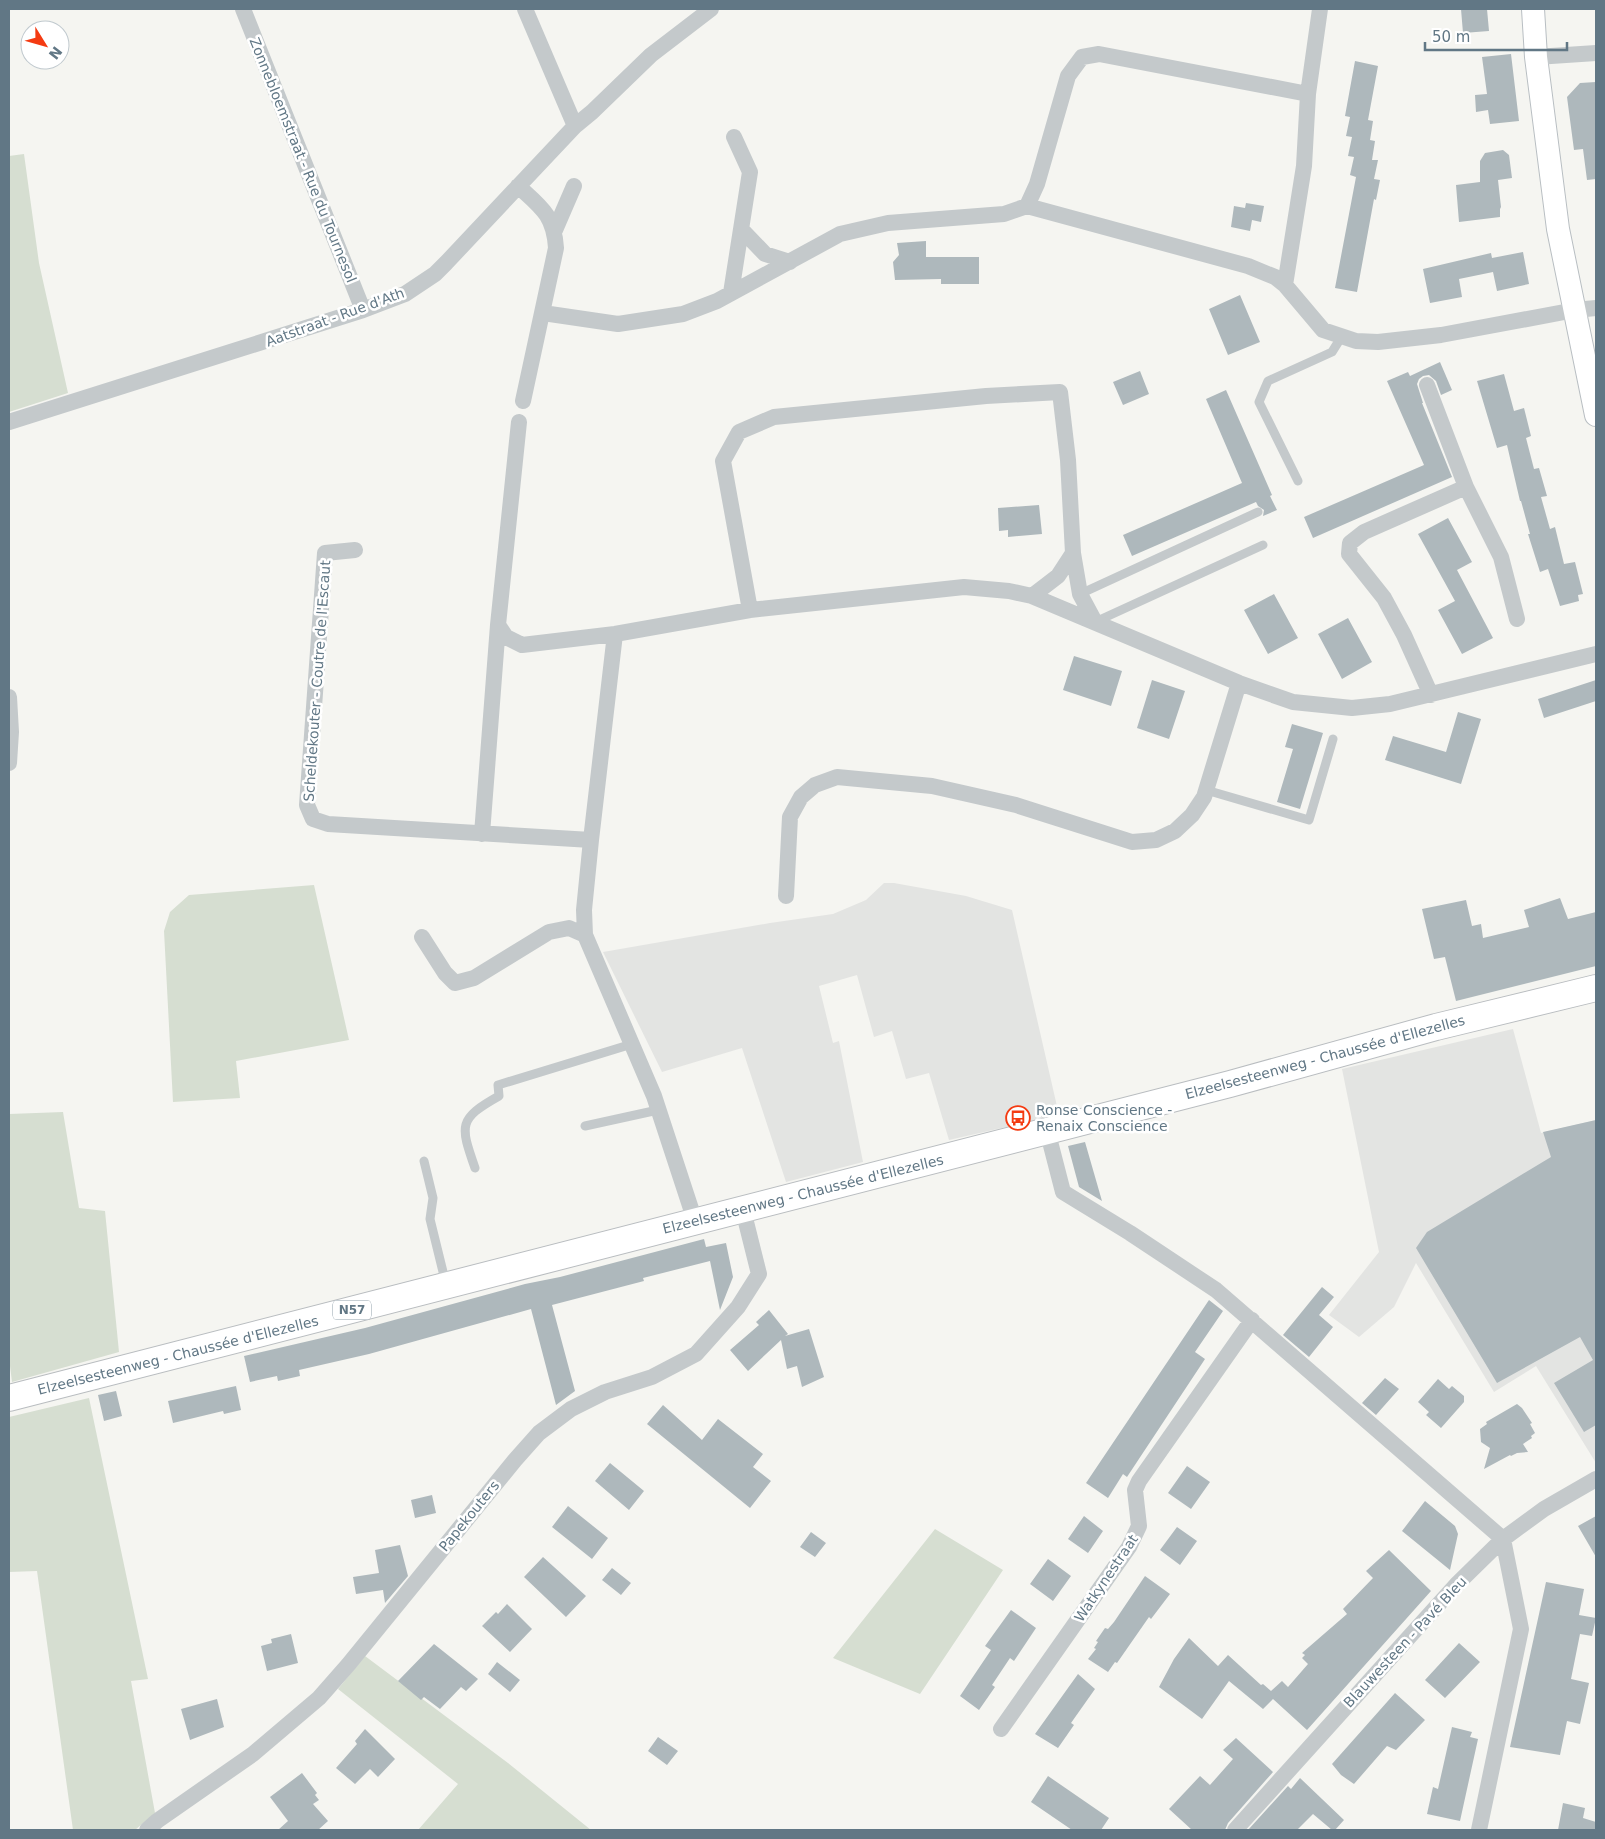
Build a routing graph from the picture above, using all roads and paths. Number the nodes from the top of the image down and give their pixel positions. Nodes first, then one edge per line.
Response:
1 (243, 9) edge
2 (525, 9) edge
3 (711, 9) edge
4 (1320, 9) edge
5 (1533, 9) edge
6 (1596, 53) edge
7 (1536, 57) junction
8 (1308, 94) junction
9 (576, 126) junction
10 (734, 137) dead end
11 (518, 186) junction
12 (574, 186) dead end
13 (1027, 206) junction
14 (741, 229) junction
15 (555, 230) junction
16 (790, 262) junction
17 (1285, 285) junction
18 (731, 293) junction
19 (1585, 309) edge
20 (363, 310) junction
21 (542, 313) junction
22 (1342, 336) junction
23 (1427, 385) dead end
24 (523, 401) dead end
25 (1596, 415) edge
26 (9, 422) edge
27 (519, 422) dead end
28 (1298, 481) dead end
29 (1466, 486) junction
30 (1258, 512) dead end
31 (1263, 545) dead end
32 (355, 550) dead end
33 (1073, 552) junction
34 (1080, 594) junction
35 (1032, 596) junction
36 (750, 610) junction
37 (1517, 619) dead end
38 (1095, 622) junction
39 (498, 625) junction
40 (615, 634) junction
41 (1596, 654) edge
42 (1239, 683) junction
43 (1431, 694) junction
44 (9, 697) edge
45 (1333, 739) dead end
46 (9, 763) edge
47 (1206, 790) junction
48 (482, 834) junction
49 (591, 840) junction
50 (786, 896) dead end
51 (586, 935) junction
52 (422, 937) dead end
53 (1596, 988) edge
54 (632, 1044) junction
55 (658, 1110) junction
56 (585, 1126) dead end
57 (1047, 1130) junction
58 (424, 1161) dead end
59 (475, 1168) dead end
60 (743, 1210) junction
61 (695, 1222) junction
62 (446, 1286) junction
63 (1252, 1320) junction
64 (9, 1398) edge
65 (1596, 1479) edge
66 (1503, 1539) junction
67 (1001, 1729) dead end
68 (147, 1830) edge
69 (1235, 1830) edge
70 (1479, 1830) edge

1 - 20 street, Zonnebloemstraat - Rue du Tournesol
2 - 9 street
3 - 9 street, Aatstraat - Rue d'Ath
4 - 8 street
5 - 7 street
6 - 7 street
7 - 19 street
8 - 13 street
8 - 17 street
9 - 11 street, Aatstraat - Rue d'Ath
10 - 14 street
11 - 15 street
11 - 20 street, Aatstraat - Rue d'Ath
12 - 15 street
13 - 16 street
13 - 17 street
14 - 16 street
14 - 18 street
15 - 21 street
16 - 18 street
17 - 22 street
18 - 21 street
19 - 22 street
19 - 25 street
20 - 26 street, Aatstraat - Rue d'Ath
21 - 24 street
22 - 28 lane
23 - 29 street
27 - 39 street
29 - 37 street
29 - 43 street
30 - 34 lane
31 - 38 lane
32 - 48 street, Scheldekouter - Coutre de l'Escaut
33 - 34 street
33 - 35 street
33 - 36 street
34 - 38 street
35 - 36 street
35 - 38 street
36 - 40 street
38 - 42 street
39 - 40 street
39 - 48 street
40 - 49 street
41 - 43 street
42 - 43 street
42 - 47 street
44 - 46 street
45 - 47 lane
47 - 50 street
48 - 49 street, Scheldekouter - Coutre de l'Escaut
49 - 51 street
51 - 52 street
51 - 54 street
53 - 57 main road, Elzeelsesteenweg - Chaussée d'Ellezelles / N57
54 - 55 street
54 - 59 lane
55 - 56 lane
55 - 61 street
57 - 60 main road, Elzeelsesteenweg - Chaussée d'Ellezelles / N57
57 - 63 street
58 - 62 lane
60 - 61 main road, Elzeelsesteenweg - Chaussée d'Ellezelles / N57
60 - 68 street, Papekouters
61 - 62 main road, Elzeelsesteenweg - Chaussée d'Ellezelles / N57
62 - 64 main road, Elzeelsesteenweg - Chaussée d'Ellezelles / N57
63 - 66 street
63 - 67 street, Watkynestraat
65 - 66 street, Blauwesteen - Pavé Bleu
66 - 69 street, Blauwesteen - Pavé Bleu
66 - 70 street

